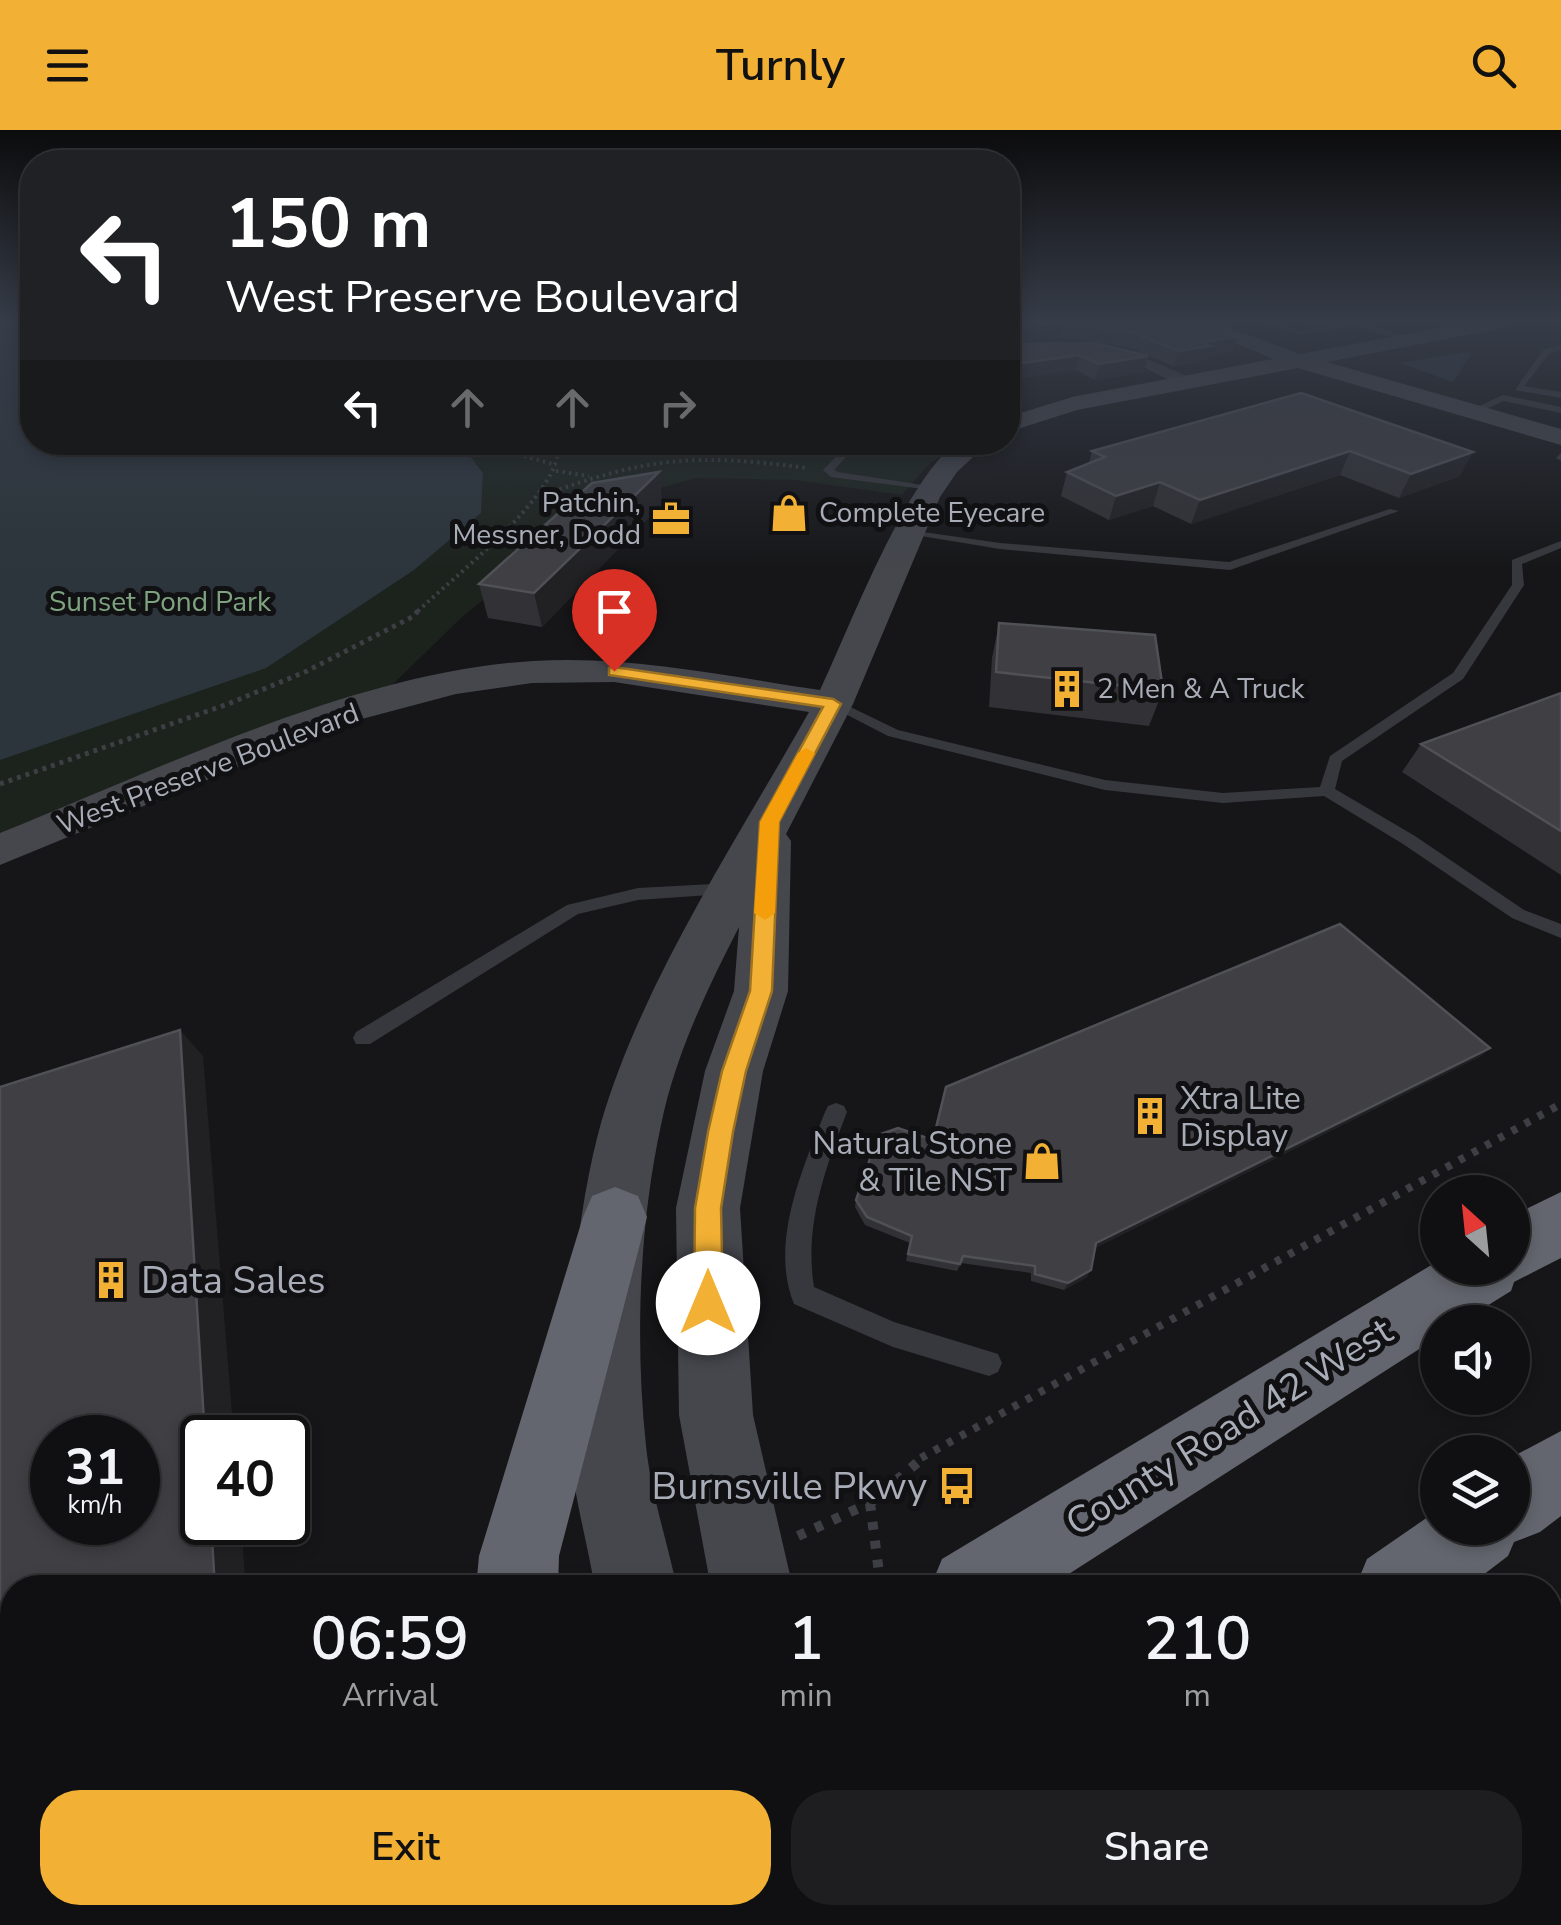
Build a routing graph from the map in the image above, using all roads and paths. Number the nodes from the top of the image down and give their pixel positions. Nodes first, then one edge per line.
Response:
1 (1067, 406) edge
2 (1450, 406) edge
3 (1485, 406) edge
4 (1471, 412) junction
5 (1020, 421) edge
6 (1561, 438) edge
7 (558, 455) edge
8 (843, 455) edge
9 (957, 455) edge
10 (524, 456) dead end
11 (556, 468) junction
12 (828, 470) junction
13 (595, 476) junction
14 (931, 487) junction
15 (540, 496) junction
16 (1394, 511) dead end
17 (908, 534) junction
18 (1561, 544) edge
19 (833, 704) junction
20 (0, 784) edge
21 (1327, 791) junction
22 (769, 822) junction
23 (0, 850) edge
24 (734, 889) junction
25 (1561, 931) edge
26 (363, 1038) dead end
27 (1561, 1104) edge
28 (836, 1112) dead end
29 (615, 1217) junction
30 (1561, 1222) edge
31 (1530, 1241) edge
32 (1460, 1285) edge
33 (989, 1363) dead end
34 (1561, 1469) edge
35 (1530, 1491) edge
36 (870, 1503) junction
37 (854, 1509) dead end
38 (1456, 1545) edge
39 (518, 1575) edge
40 (633, 1575) edge
41 (749, 1575) edge
42 (879, 1575) edge
43 (992, 1575) edge
44 (1414, 1575) edge

1 - 5 street
2 - 4 street
3 - 4 lane
4 - 6 street
7 - 11 path
8 - 12 lane
9 - 14 street
10 - 11 path
11 - 13 path
11 - 15 path
12 - 13 path
12 - 14 lane
13 - 15 path
14 - 17 street
15 - 20 path
16 - 17 lane
17 - 19 street
18 - 21 lane
19 - 21 lane
19 - 22 street
19 - 23 street, West Preserve Boulevard
21 - 25 lane
22 - 24 street
22 - 41 street
24 - 26 lane
24 - 29 street
27 - 36 path
28 - 33 lane
29 - 39 highway
29 - 40 street
30 - 31 highway
32 - 43 highway, County Road 42 West
34 - 35 highway
36 - 37 path
36 - 42 path
38 - 44 highway

